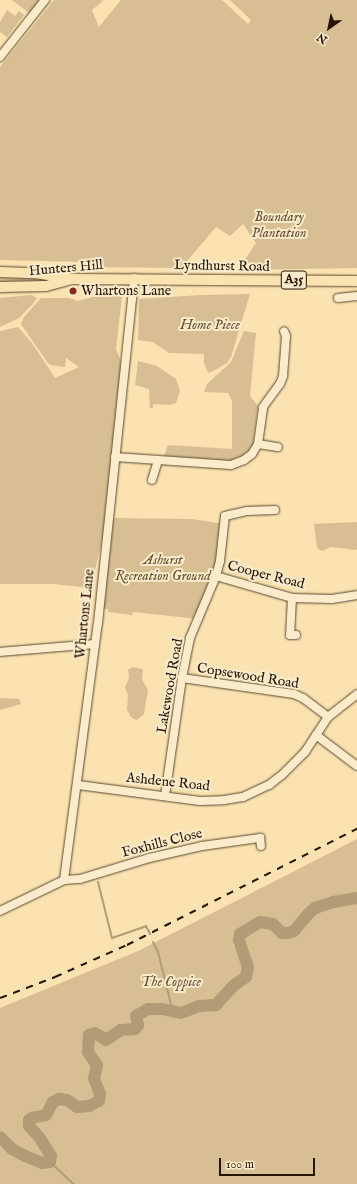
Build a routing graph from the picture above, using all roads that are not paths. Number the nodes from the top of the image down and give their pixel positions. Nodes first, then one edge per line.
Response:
1 (45, 0) edge
2 (0, 57) edge
3 (0, 272) edge
4 (134, 278) junction
5 (72, 279) junction
6 (357, 281) edge
7 (0, 287) edge
8 (357, 296) edge
9 (338, 298) dead end
10 (284, 331) dead end
11 (258, 444) junction
12 (278, 447) dead end
13 (115, 457) junction
14 (158, 460) junction
15 (152, 480) dead end
16 (275, 510) dead end
17 (216, 576) junction
18 (357, 595) edge
19 (292, 598) junction
20 (290, 635) dead end
21 (95, 644) junction
22 (0, 652) edge
23 (182, 678) junction
24 (357, 694) edge
25 (328, 717) junction
26 (316, 735) junction
27 (357, 766) edge
28 (78, 784) junction
29 (165, 796) junction
30 (261, 846) dead end
31 (64, 880) junction
32 (0, 911) edge

1 - 2 street
3 - 5 main road, Hunters Hill / A35
4 - 5 main road, Hunters Hill / A35
4 - 6 main road, Lyndhurst Road / A35
4 - 13 street, Whartons Lane
5 - 7 main road, Hunters Hill / A35
8 - 9 street
10 - 11 street
11 - 12 street
11 - 14 street
13 - 14 street
13 - 21 street, Whartons Lane
14 - 15 street
16 - 17 street, Lakewood Road
17 - 19 street, Cooper Road
17 - 23 street, Lakewood Road
18 - 19 street, Cooper Road
19 - 20 street
21 - 22 street
21 - 28 street, Whartons Lane
23 - 25 street, Copsewood Road
23 - 29 street, Lakewood Road
24 - 25 street, Ashdene Road
25 - 26 street, Ashdene Road
26 - 27 street
26 - 29 street, Ashdene Road
28 - 29 street, Ashdene Road
28 - 31 street, Whartons Lane
30 - 31 street, Foxhills Close
31 - 32 street

